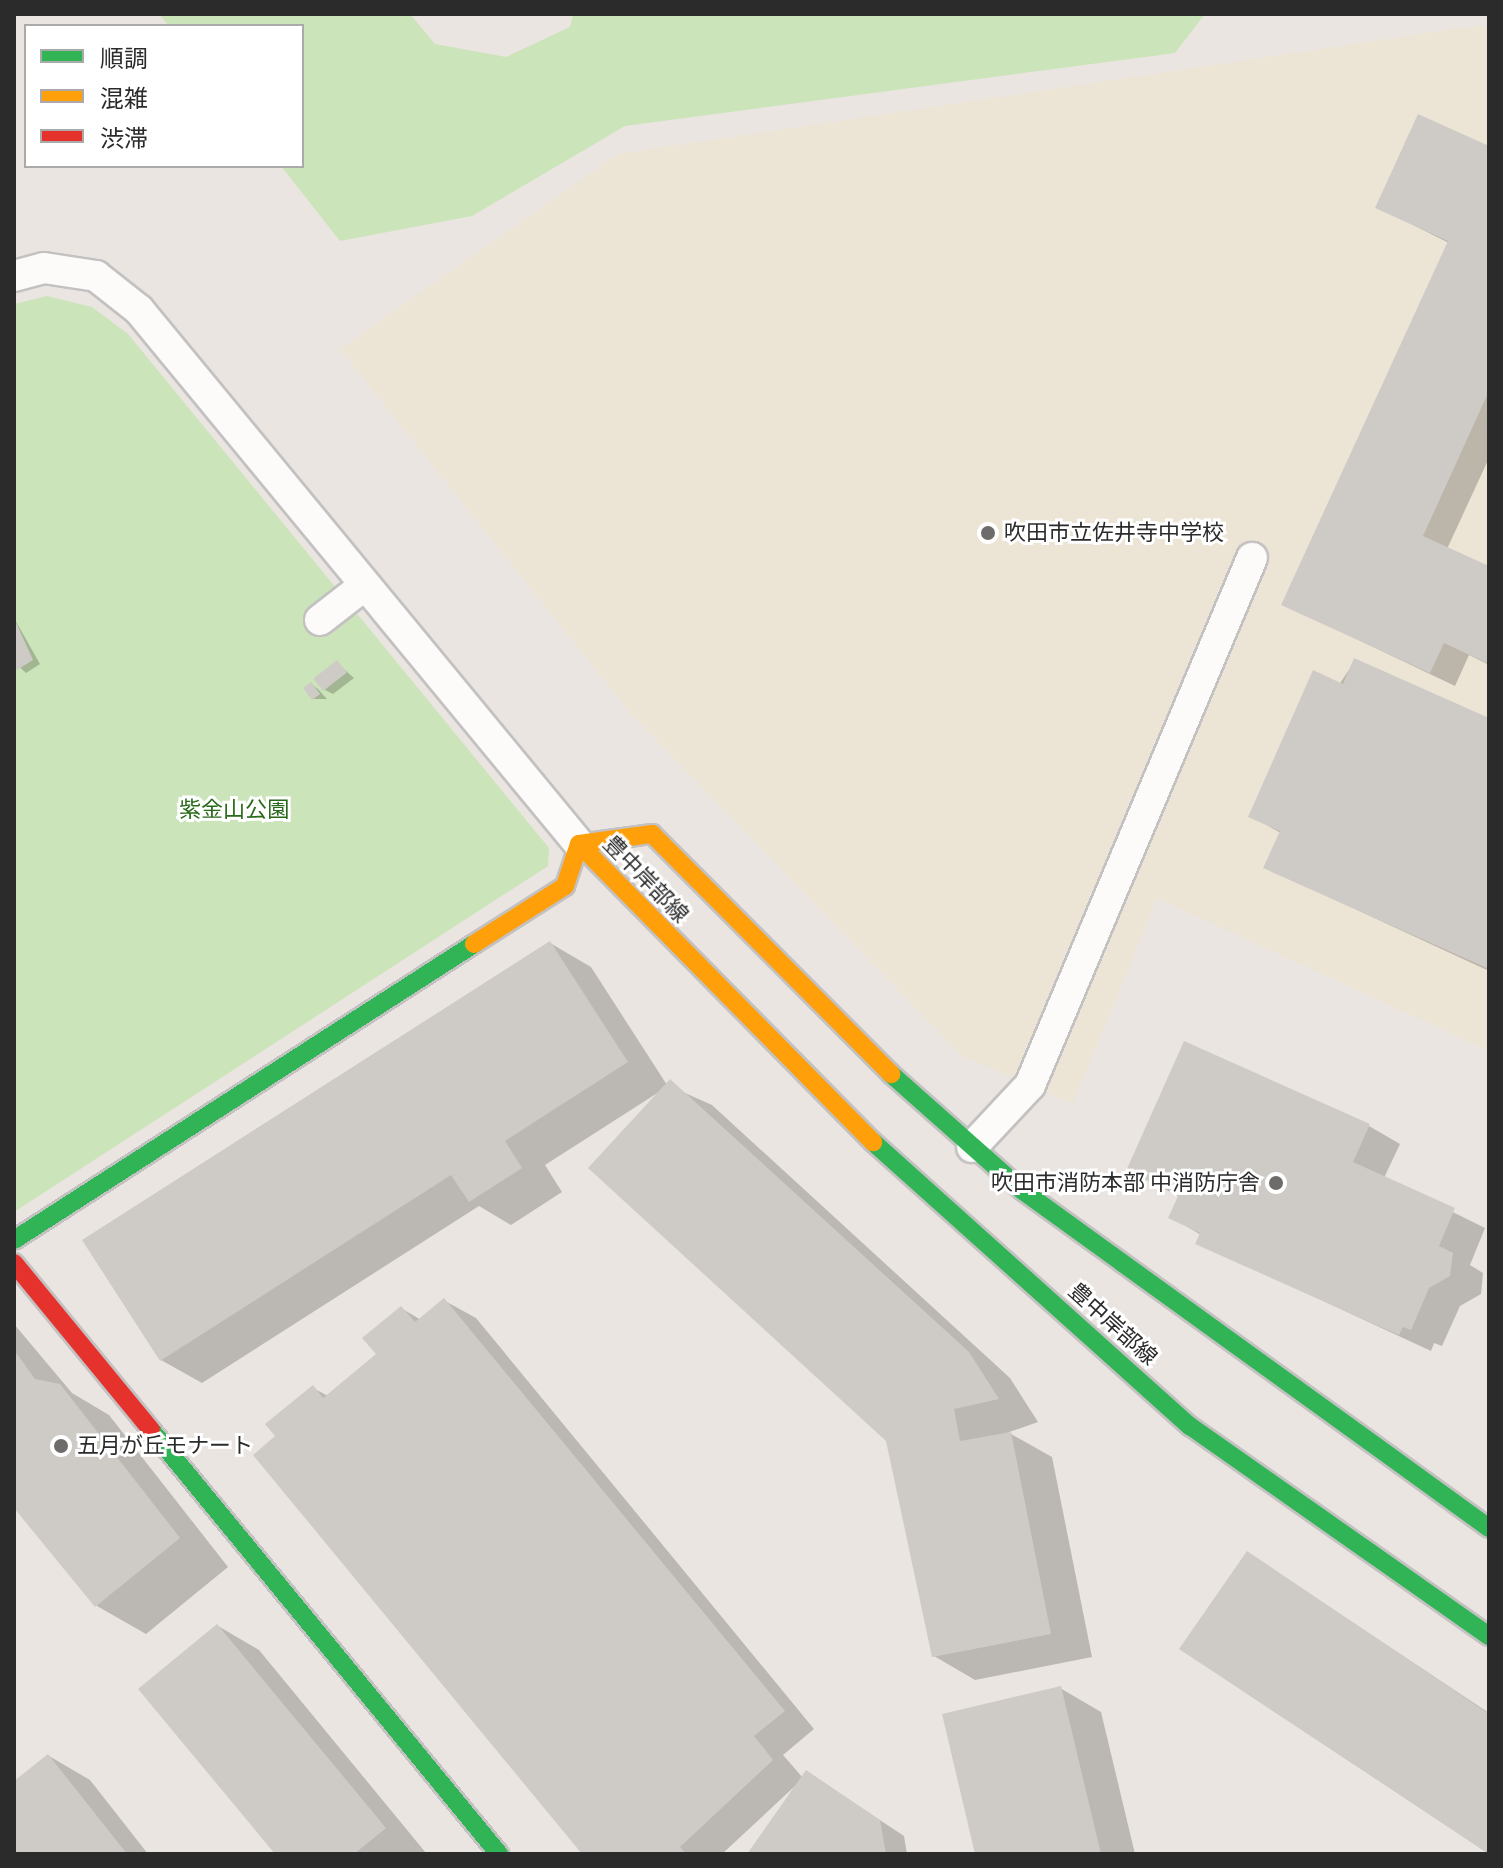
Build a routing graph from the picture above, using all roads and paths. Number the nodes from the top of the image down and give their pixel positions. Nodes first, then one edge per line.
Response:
1 (14, 276) edge
2 (1252, 558) dead end
3 (365, 585) junction
4 (320, 620) dead end
5 (579, 844) junction
6 (972, 1147) junction
7 (14, 1240) edge
8 (14, 1263) edge
9 (1489, 1528) edge
10 (1489, 1636) edge
11 (499, 1854) edge

1 - 3 lane
2 - 6 lane
3 - 4 lane
3 - 5 lane
5 - 6 street, 豊中岸部線
5 - 7 street
5 - 10 street, 豊中岸部線
6 - 9 street, 豊中岸部線
8 - 11 street

